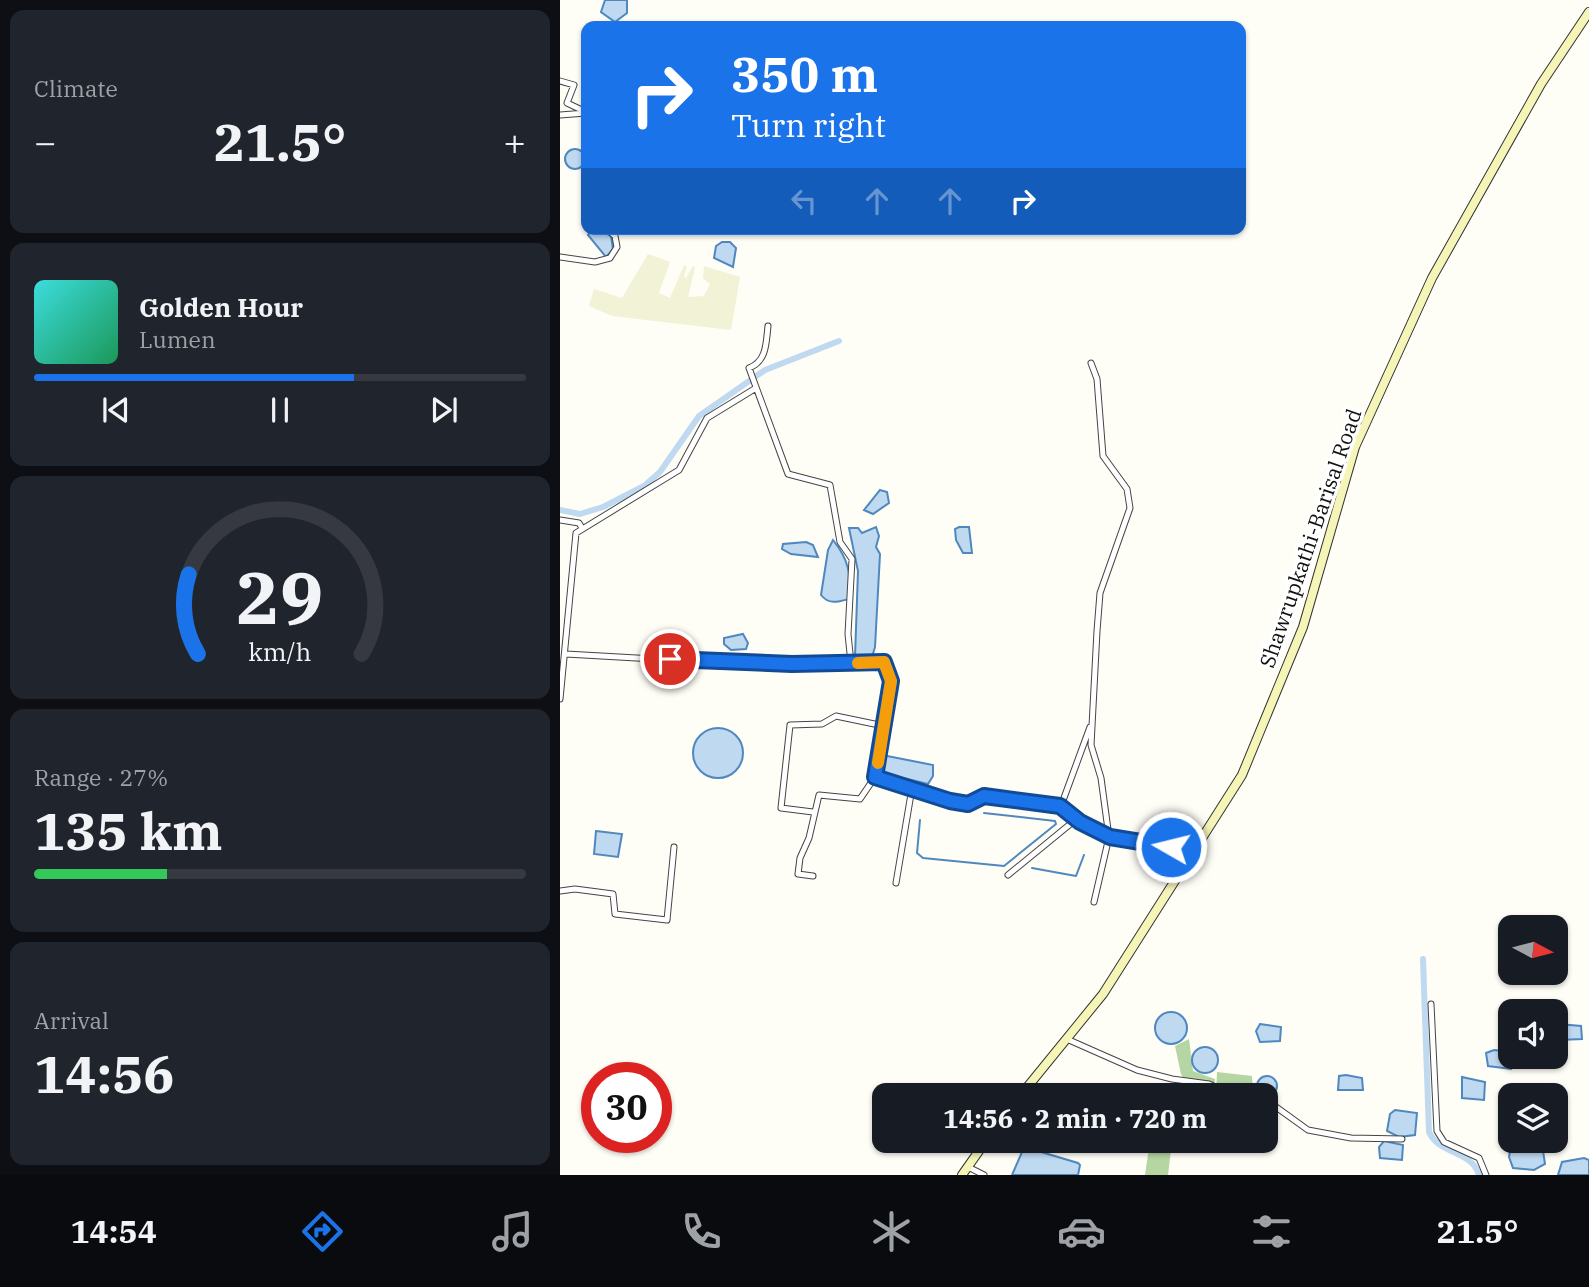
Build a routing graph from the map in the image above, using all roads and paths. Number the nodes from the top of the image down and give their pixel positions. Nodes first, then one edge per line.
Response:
1 (1589, 12) edge
2 (560, 81) edge
3 (581, 110) edge
4 (581, 113) edge
5 (560, 115) edge
6 (614, 235) edge
7 (560, 257) edge
8 (768, 326) dead end
9 (1091, 363) dead end
10 (756, 387) junction
11 (560, 520) edge
12 (582, 528) junction
13 (566, 654) junction
14 (851, 663) junction
15 (560, 699) edge
16 (1093, 717) junction
17 (884, 726) junction
18 (875, 777) junction
19 (912, 788) junction
20 (1060, 806) junction
21 (813, 812) junction
22 (1074, 821) dead end
23 (1110, 837) junction
24 (674, 847) dead end
25 (1171, 847) dead end
26 (1008, 875) dead end
27 (813, 876) dead end
28 (896, 883) dead end
29 (560, 891) edge
30 (1094, 902) dead end
31 (1431, 1004) dead end
32 (1069, 1040) junction
33 (1031, 1083) edge
34 (1204, 1083) edge
35 (1278, 1108) edge
36 (1402, 1139) dead end
37 (978, 1153) edge
38 (968, 1167) junction
39 (962, 1175) edge
40 (984, 1175) edge
41 (1486, 1175) edge

1 - 32 main road, Shawrupkathi-Barisal Road
2 - 3 street
4 - 5 street
6 - 7 street
8 - 10 street
9 - 16 street
10 - 12 street
10 - 14 street
11 - 12 street
12 - 13 street
13 - 14 street
13 - 15 street
14 - 17 street
16 - 20 street
16 - 23 street
17 - 18 street
17 - 21 street
18 - 19 street
18 - 21 street
19 - 20 street
19 - 28 street
20 - 23 street
21 - 27 street
22 - 26 street
23 - 25 street
23 - 30 street
24 - 29 street
31 - 41 street
32 - 33 main road, Shawrupkathi-Barisal Road
32 - 34 street
35 - 36 street
37 - 38 main road
38 - 39 main road
38 - 40 street

